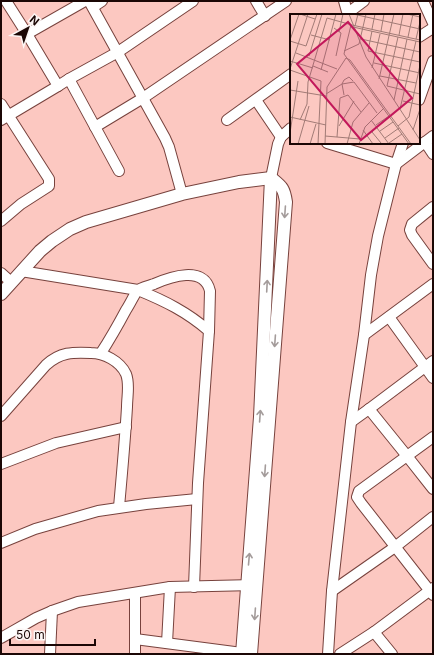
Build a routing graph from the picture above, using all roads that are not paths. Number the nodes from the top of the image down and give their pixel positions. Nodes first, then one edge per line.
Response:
1 (6, 1) edge
2 (102, 1) edge
3 (193, 1) edge
4 (256, 1) edge
5 (286, 1) edge
6 (344, 1) edge
7 (364, 1) edge
8 (423, 1) edge
9 (89, 3) edge
10 (348, 14) edge
11 (265, 16) junction
12 (433, 24) edge
13 (433, 28) edge
14 (27, 34) junction
15 (420, 36) edge
16 (118, 52) junction
17 (433, 61) edge
18 (290, 75) edge
19 (69, 79) junction
20 (58, 86) junction
21 (420, 97) edge
22 (143, 98) junction
23 (256, 100) junction
24 (1, 104) edge
25 (5, 118) edge
26 (227, 120) dead end
27 (95, 127) junction
28 (287, 132) edge
29 (429, 139) edge
30 (330, 144) edge
31 (403, 144) edge
32 (433, 154) edge
33 (396, 164) junction
34 (119, 171) dead end
35 (272, 178) junction
36 (182, 194) junction
37 (433, 208) edge
38 (1, 221) edge
39 (433, 264) edge
40 (22, 271) junction
41 (1, 273) edge
42 (11, 282) junction
43 (433, 284) edge
44 (138, 290) junction
45 (1, 294) edge
46 (388, 316) junction
47 (209, 331) junction
48 (364, 335) junction
49 (101, 353) junction
50 (429, 364) edge
51 (433, 378) edge
52 (369, 410) junction
53 (1, 416) edge
54 (351, 422) junction
55 (126, 427) junction
56 (433, 437) edge
57 (408, 456) junction
58 (1, 464) edge
59 (433, 489) edge
60 (197, 500) junction
61 (119, 507) junction
62 (433, 517) edge
63 (1, 543) edge
64 (395, 547) junction
65 (252, 585) junction
66 (170, 587) junction
67 (194, 587) junction
68 (332, 591) junction
69 (432, 592) edge
70 (135, 593) junction
71 (52, 611) junction
72 (374, 632) junction
73 (1, 638) edge
74 (135, 639) junction
75 (167, 643) junction
76 (50, 654) edge
77 (134, 654) edge
78 (245, 654) edge
79 (328, 654) edge
80 (340, 654) edge
81 (392, 654) edge

1 - 14 street
2 - 9 street
3 - 16 street
4 - 11 street
5 - 11 street
6 - 10 street
7 - 10 street
8 - 12 street
9 - 14 street
9 - 16 street
11 - 22 street
13 - 15 street
14 - 20 street
16 - 19 street
16 - 22 street
17 - 21 street
18 - 23 street
19 - 20 street
19 - 27 street
20 - 25 street
22 - 27 street
22 - 36 street
23 - 26 street
23 - 28 street
24 - 25 street
25 - 38 street
27 - 34 street
28 - 35 street
29 - 32 street
29 - 33 street
30 - 33 street
31 - 33 street
33 - 48 street
35 - 36 street
35 - 65 street
36 - 40 street
37 - 39 street
40 - 42 street
40 - 44 street
41 - 42 street
42 - 45 street
43 - 46 street
44 - 47 street
44 - 47 street
44 - 49 street
46 - 48 street
46 - 50 street
47 - 60 street
48 - 54 street
49 - 53 street
49 - 55 street
50 - 51 street
50 - 52 street
52 - 54 street
52 - 57 street
54 - 68 street
55 - 58 street
55 - 61 street
56 - 57 street
57 - 59 street
57 - 64 street
60 - 61 street
60 - 67 street
61 - 63 street
62 - 64 street
64 - 68 street
64 - 69 street
65 - 67 street
65 - 78 street
66 - 67 street
66 - 70 street
66 - 75 street
68 - 79 street
69 - 72 street
70 - 71 street
70 - 74 street
71 - 73 street
71 - 76 street
72 - 80 street
72 - 81 street
74 - 75 street
74 - 77 street
75 - 78 street

